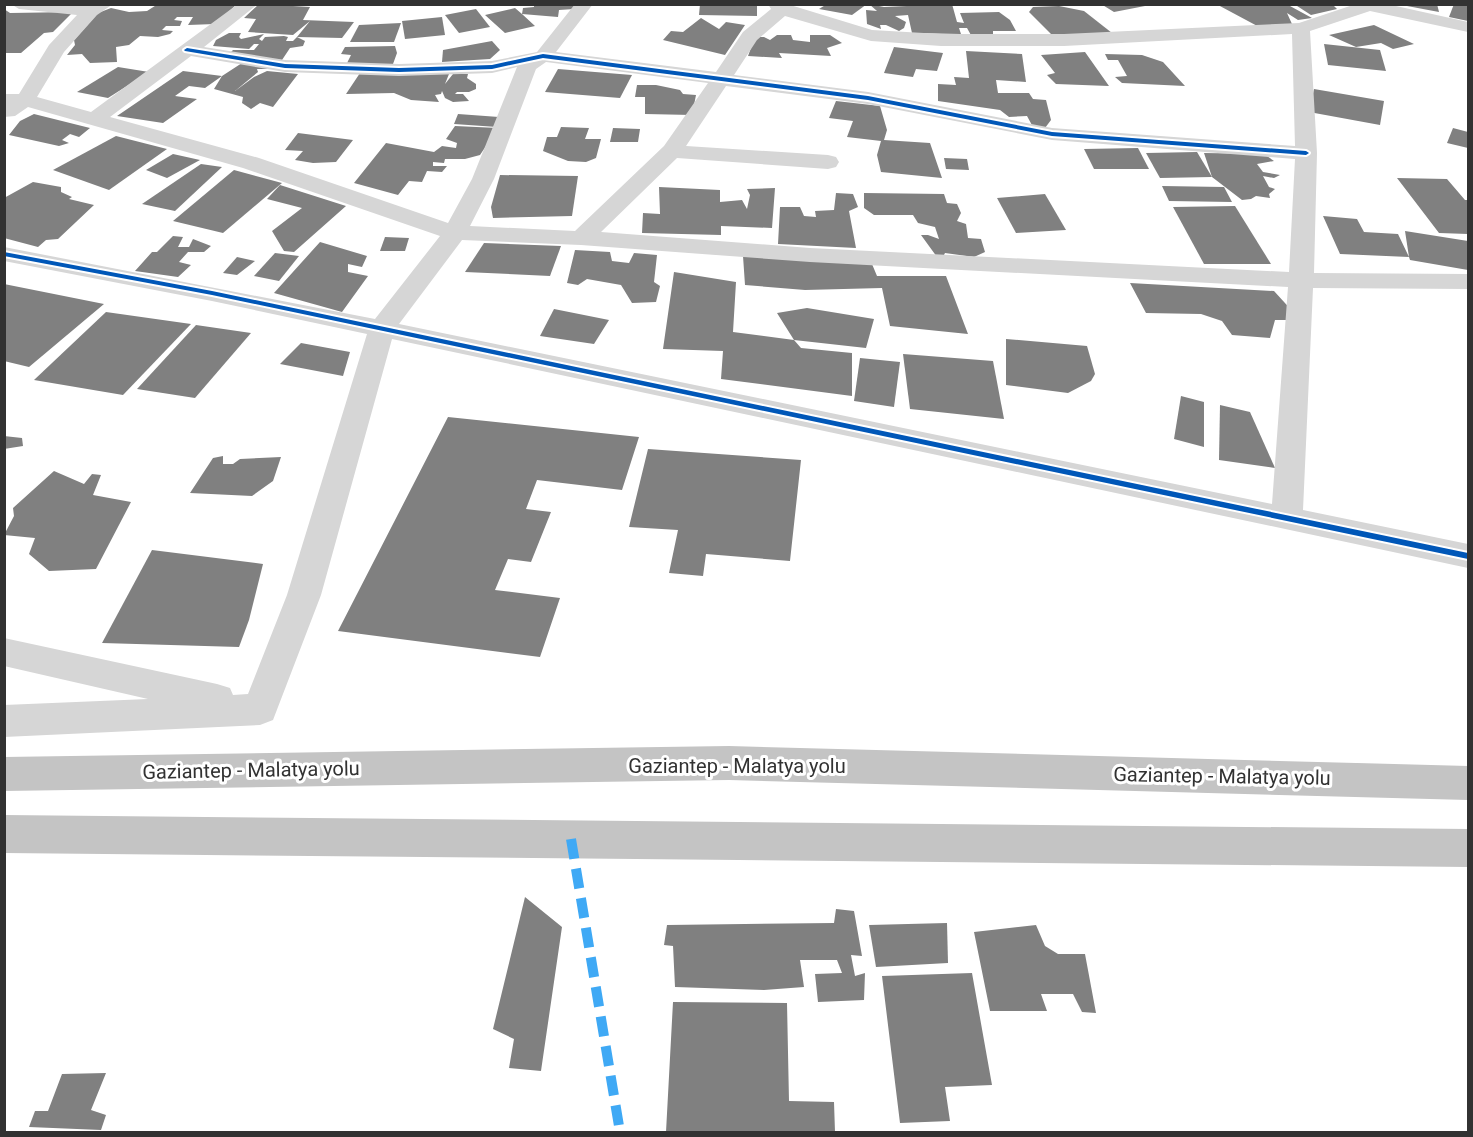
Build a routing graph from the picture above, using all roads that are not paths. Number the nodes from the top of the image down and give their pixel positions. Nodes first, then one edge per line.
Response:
1 (19, 4) edge
2 (250, 4) edge
3 (585, 4) edge
4 (1369, 5) edge
5 (779, 7) edge
6 (98, 8) edge
7 (1468, 27) edge
8 (1301, 28) junction
9 (187, 50) junction
10 (543, 56) junction
11 (722, 80) junction
12 (15, 100) edge
13 (4, 115) edge
14 (95, 119) junction
15 (672, 151) junction
16 (1306, 153) junction
17 (828, 162) dead end
18 (455, 233) junction
19 (581, 238) junction
20 (4, 254) edge
21 (1301, 280) junction
22 (1468, 282) edge
23 (382, 328) junction
24 (1287, 519) junction
25 (1468, 556) edge
26 (4, 652) edge
27 (260, 709) junction
28 (4, 721) edge
29 (4, 774) edge
30 (1468, 783) edge
31 (4, 834) edge
32 (1468, 848) edge

1 - 6 street
2 - 9 street
3 - 10 street
4 - 7 street
4 - 8 street
5 - 8 street
5 - 11 street
6 - 12 street
8 - 16 street
9 - 10 street
9 - 14 street
10 - 11 street
10 - 18 street
11 - 15 street
11 - 16 street
12 - 13 street
12 - 14 street
14 - 18 street
15 - 17 street
15 - 19 street
16 - 21 street
18 - 19 street
18 - 23 street
19 - 21 street
20 - 23 street
21 - 22 street
21 - 24 street
23 - 24 street
23 - 27 street
24 - 25 street
26 - 27 street
27 - 28 street
29 - 30 highway, Gaziantep - Malatya yolu
31 - 32 highway

